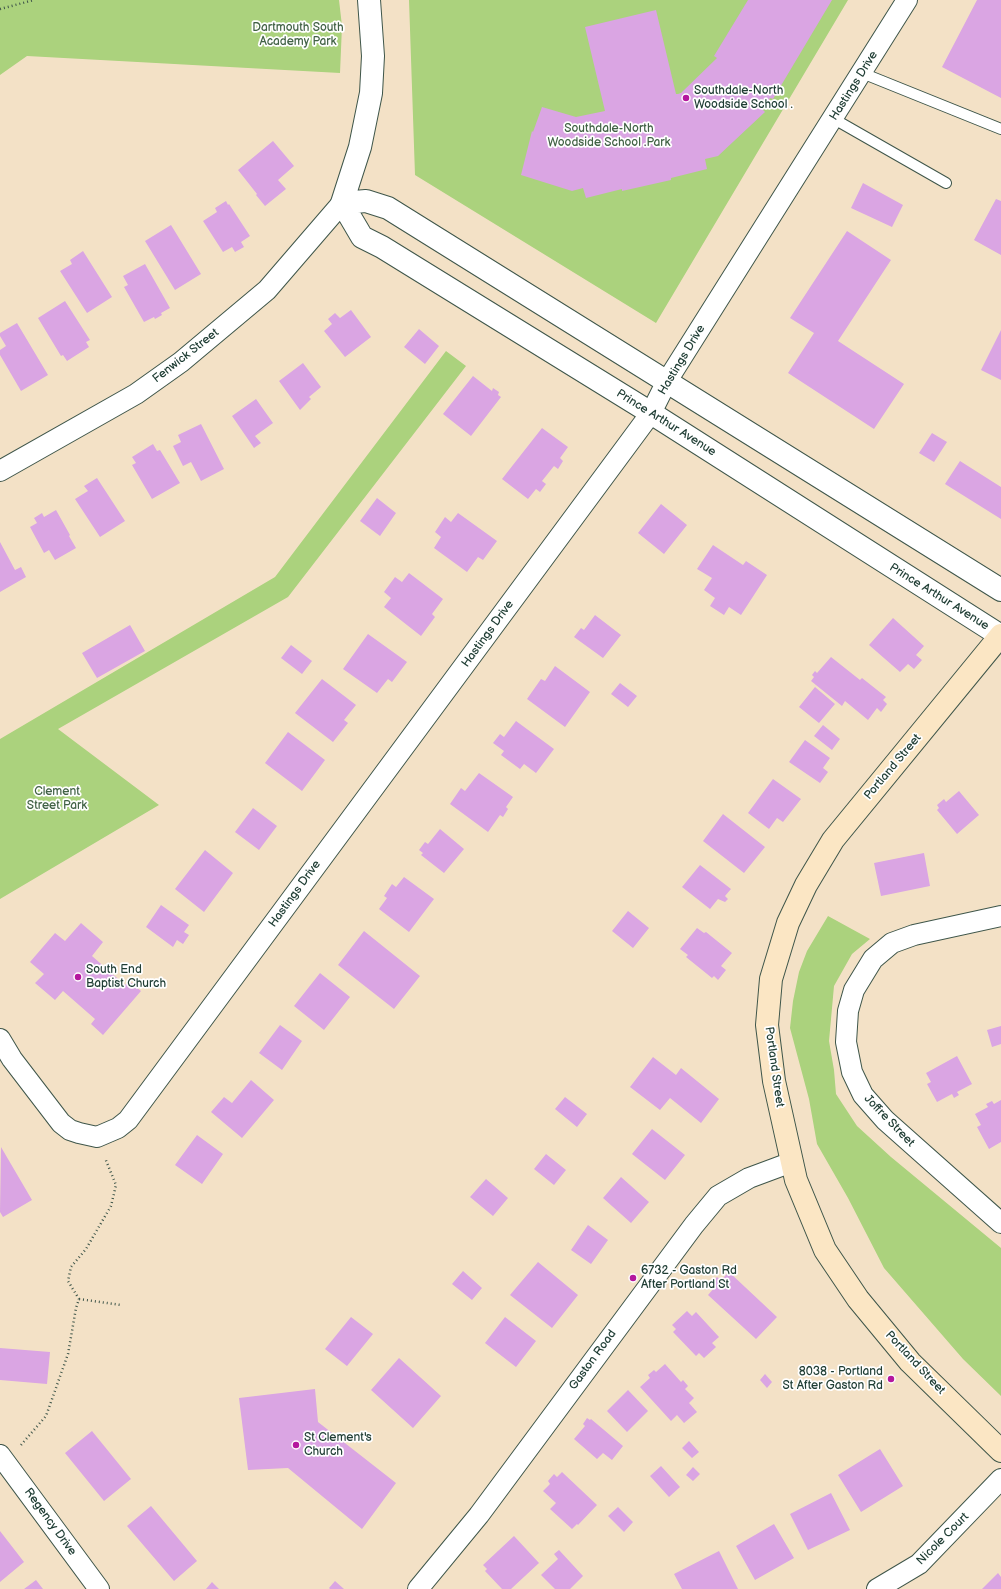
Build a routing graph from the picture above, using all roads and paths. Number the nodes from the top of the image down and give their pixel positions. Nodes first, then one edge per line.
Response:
1 (34, 0) edge
2 (369, 0) edge
3 (907, 0) edge
4 (0, 10) edge
5 (862, 73) junction
6 (834, 119) junction
7 (1001, 129) edge
8 (946, 183) dead end
9 (342, 203) junction
10 (667, 381) junction
11 (651, 413) junction
12 (0, 471) edge
13 (1001, 590) edge
14 (1001, 635) edge
15 (1001, 916) edge
16 (0, 1039) edge
17 (6, 1062) edge
18 (97, 1137) junction
19 (792, 1162) junction
20 (1001, 1224) edge
21 (79, 1299) junction
22 (121, 1305) dead end
23 (1001, 1451) edge
24 (3, 1459) edge
25 (1001, 1479) edge
26 (100, 1589) edge
27 (418, 1589) edge
28 (877, 1589) edge

1 - 4 path
2 - 9 street
3 - 5 street, Hastings Drive
5 - 6 street, Hastings Drive
5 - 7 lane
6 - 8 lane
6 - 10 street, Hastings Drive
9 - 10 street
9 - 11 street, Prince Arthur Avenue
9 - 12 street, Fenwick Street
10 - 11 street, Hastings Drive
10 - 13 street
11 - 14 street, Prince Arthur Avenue
11 - 18 street, Hastings Drive
14 - 19 main road, Portland Street
15 - 20 street, Joffre Street
16 - 17 street
17 - 18 street
18 - 21 path
19 - 23 main road, Portland Street
19 - 27 street, Gaston Road
21 - 22 path
21 - 24 path
24 - 26 street, Regency Drive
25 - 28 street, Nicole Court

